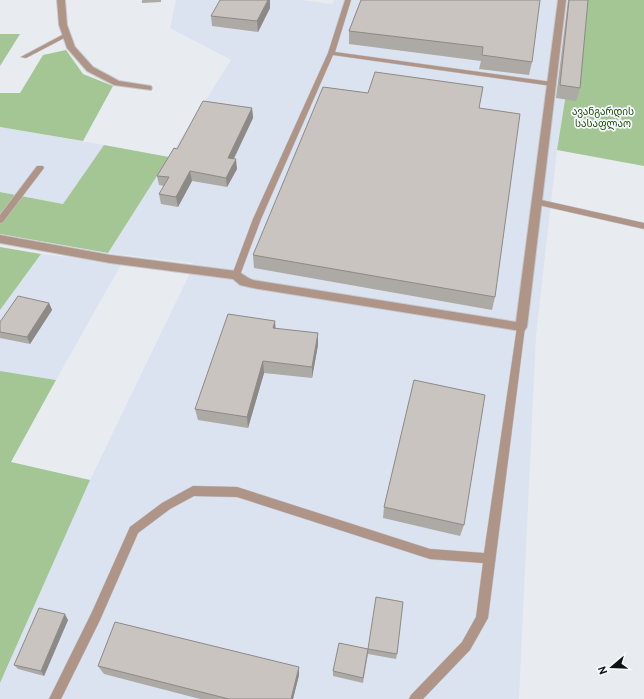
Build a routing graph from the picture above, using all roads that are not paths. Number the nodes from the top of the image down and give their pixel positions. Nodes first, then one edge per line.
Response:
1 (61, 0) edge
2 (348, 0) edge
3 (562, 0) edge
4 (66, 35) junction
5 (331, 54) junction
6 (24, 57) dead end
7 (552, 84) junction
8 (148, 88) dead end
9 (40, 168) dead end
10 (536, 202) junction
11 (0, 220) edge
12 (644, 226) edge
13 (0, 239) edge
14 (236, 276) junction
15 (520, 327) junction
16 (489, 558) junction
17 (55, 699) edge
18 (415, 699) edge

1 - 4 street
2 - 5 lane
3 - 7 street
4 - 6 lane
4 - 8 street
5 - 7 lane
5 - 14 lane
7 - 10 street
9 - 11 lane
10 - 12 lane
10 - 15 street
13 - 14 street
14 - 15 street
15 - 16 lane
16 - 17 lane
16 - 18 lane

